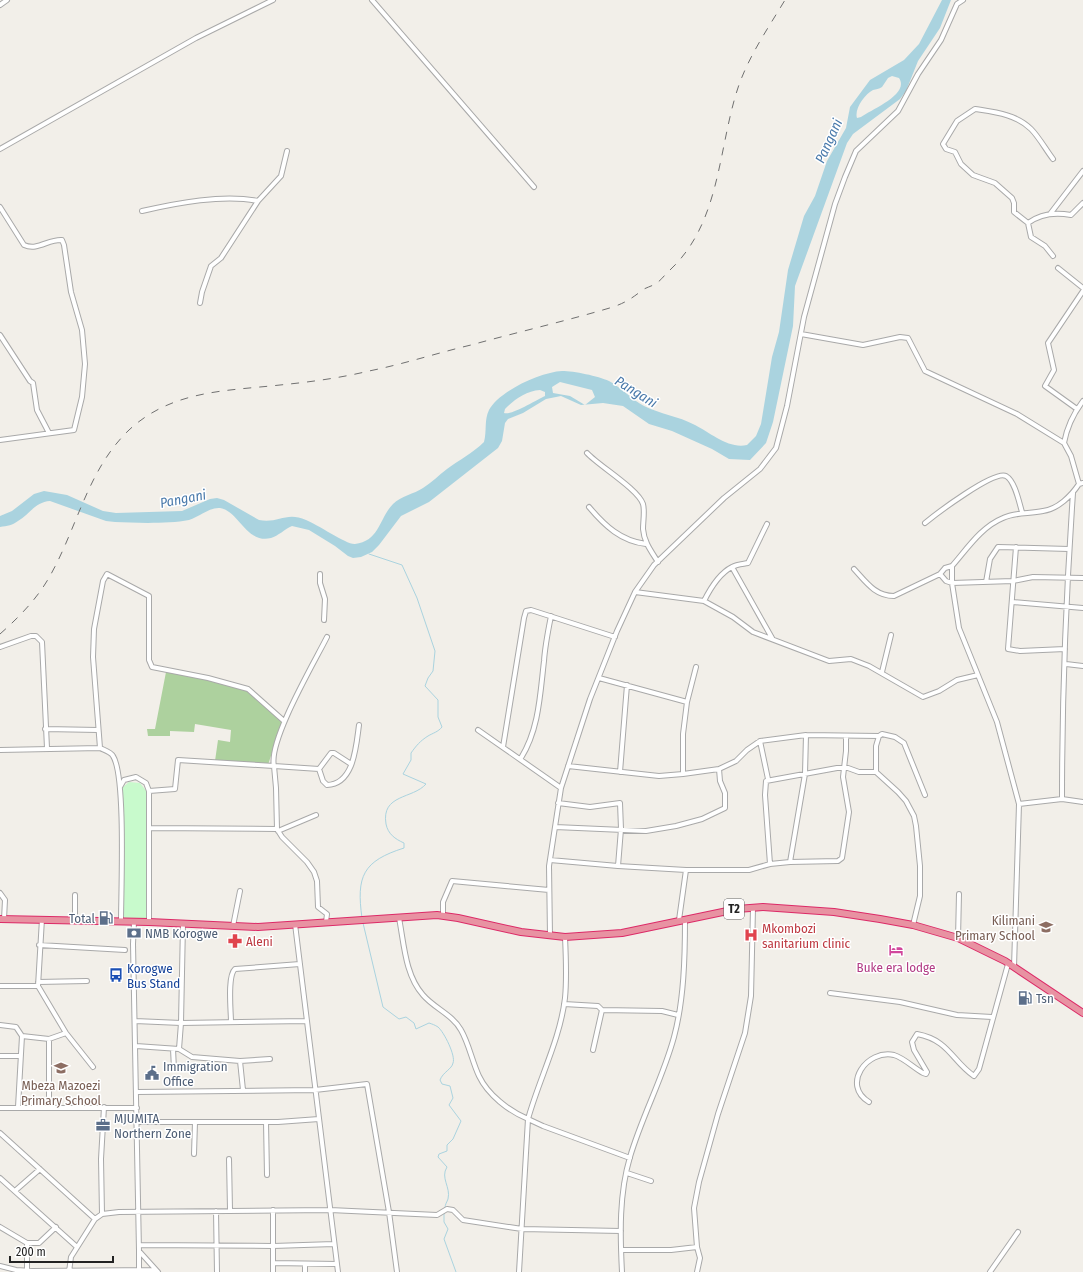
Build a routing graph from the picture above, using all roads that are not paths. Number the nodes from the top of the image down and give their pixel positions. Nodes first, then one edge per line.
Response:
1 (7, 0) edge
2 (273, 0) edge
3 (372, 0) edge
4 (963, 0) edge
5 (0, 5) edge
6 (0, 149) edge
7 (287, 151) dead end
8 (1053, 159) dead end
9 (1083, 171) edge
10 (534, 187) dead end
11 (258, 201) junction
12 (1083, 204) edge
13 (0, 207) edge
14 (142, 211) dead end
15 (1050, 215) junction
16 (1028, 223) junction
17 (1053, 256) dead end
18 (1058, 268) dead end
19 (1083, 290) edge
20 (200, 303) dead end
21 (801, 334) junction
22 (0, 335) edge
23 (1083, 401) edge
24 (1077, 409) junction
25 (49, 433) junction
26 (0, 440) edge
27 (1064, 443) junction
28 (586, 452) dead end
29 (1081, 483) edge
30 (1073, 493) junction
31 (589, 507) dead end
32 (1022, 512) junction
33 (925, 523) dead end
34 (767, 524) dead end
35 (646, 544) junction
36 (1016, 547) junction
37 (1069, 549) junction
38 (658, 562) junction
39 (952, 566) junction
40 (732, 567) junction
41 (854, 569) dead end
42 (320, 574) dead end
43 (940, 574) junction
44 (1067, 577) junction
45 (1083, 578) edge
46 (1013, 581) junction
47 (986, 582) junction
48 (952, 583) junction
49 (635, 592) junction
50 (704, 601) junction
51 (1012, 602) junction
52 (1066, 607) junction
53 (1083, 608) edge
54 (551, 616) junction
55 (324, 620) dead end
56 (891, 636) dead end
57 (327, 637) dead end
58 (615, 637) junction
59 (772, 638) junction
60 (0, 647) edge
61 (1065, 649) junction
62 (1066, 664) junction
63 (1083, 666) edge
64 (696, 667) dead end
65 (882, 672) junction
66 (978, 675) junction
67 (599, 678) junction
68 (627, 685) junction
69 (687, 702) junction
70 (284, 721) junction
71 (359, 725) dead end
72 (45, 729) junction
73 (98, 730) junction
74 (478, 730) dead end
75 (806, 735) junction
76 (846, 736) junction
77 (879, 736) junction
78 (760, 741) junction
79 (47, 748) junction
80 (100, 748) junction
81 (503, 748) junction
82 (0, 750) edge
83 (520, 758) junction
84 (351, 764) junction
85 (274, 766) junction
86 (568, 766) junction
87 (844, 768) junction
88 (319, 769) junction
89 (719, 769) junction
90 (620, 772) junction
91 (876, 772) junction
92 (683, 774) junction
93 (805, 774) junction
94 (768, 779) junction
95 (120, 788) junction
96 (561, 788) junction
97 (149, 791) junction
98 (925, 795) dead end
99 (1062, 799) junction
100 (1083, 802) edge
101 (558, 803) junction
102 (1019, 804) junction
103 (316, 815) dead end
104 (555, 827) junction
105 (150, 828) junction
106 (621, 829) junction
107 (277, 830) junction
108 (550, 860) junction
109 (790, 862) junction
110 (770, 864) junction
111 (618, 866) junction
112 (686, 870) junction
113 (549, 890) junction
114 (240, 891) dead end
115 (0, 892) edge
116 (959, 894) dead end
117 (75, 895) dead end
118 (753, 908) junction
119 (443, 916) junction
120 (399, 918) junction
121 (2, 919) edge
122 (42, 919) junction
123 (75, 920) junction
124 (682, 920) junction
125 (121, 922) junction
126 (134, 922) junction
127 (149, 922) junction
128 (326, 922) junction
129 (183, 924) junction
130 (295, 924) junction
131 (913, 925) junction
132 (233, 926) junction
133 (550, 936) junction
134 (565, 937) junction
135 (958, 938) junction
136 (40, 945) junction
137 (125, 950) dead end
138 (300, 964) junction
139 (1008, 964) junction
140 (1014, 967) junction
141 (86, 981) dead end
142 (38, 984) junction
143 (0, 986) edge
144 (830, 993) dead end
145 (564, 1004) junction
146 (602, 1010) junction
147 (1083, 1013) edge
148 (678, 1015) junction
149 (992, 1017) junction
150 (135, 1021) junction
151 (231, 1022) junction
152 (308, 1022) junction
153 (181, 1023) junction
154 (0, 1025) edge
155 (66, 1033) junction
156 (22, 1036) junction
157 (49, 1039) junction
158 (136, 1046) junction
159 (174, 1049) junction
160 (179, 1049) junction
161 (593, 1050) dead end
162 (0, 1056) edge
163 (20, 1056) junction
164 (270, 1059) dead end
165 (240, 1061) junction
166 (93, 1067) dead end
167 (174, 1069) dead end
168 (243, 1090) junction
169 (315, 1090) junction
170 (137, 1092) junction
171 (869, 1102) dead end
172 (18, 1107) junction
173 (49, 1107) junction
174 (104, 1107) junction
175 (0, 1108) edge
176 (137, 1108) junction
177 (319, 1119) junction
178 (528, 1119) junction
179 (136, 1122) junction
180 (195, 1122) junction
181 (266, 1122) junction
182 (0, 1133) edge
183 (194, 1154) dead end
184 (229, 1158) dead end
185 (630, 1158) junction
186 (40, 1169) junction
187 (627, 1174) junction
188 (267, 1175) dead end
189 (0, 1178) edge
190 (651, 1181) dead end
191 (16, 1190) junction
192 (230, 1210) junction
193 (273, 1210) junction
194 (330, 1210) junction
195 (216, 1211) junction
196 (138, 1212) junction
197 (389, 1212) junction
198 (102, 1214) junction
199 (95, 1219) junction
200 (0, 1227) edge
201 (56, 1227) junction
202 (522, 1229) junction
203 (621, 1231) junction
204 (1018, 1232) dead end
205 (27, 1243) junction
206 (334, 1244) junction
207 (139, 1245) junction
208 (216, 1245) junction
209 (272, 1246) junction
210 (77, 1247) junction
211 (697, 1247) junction
212 (621, 1250) junction
213 (139, 1251) junction
214 (273, 1263) junction
215 (305, 1264) junction
216 (336, 1264) junction
217 (0, 1266) edge
218 (27, 1271) junction
219 (139, 1271) edge
220 (156, 1271) edge
221 (69, 1272) edge
222 (217, 1272) edge
223 (273, 1272) edge
224 (305, 1272) edge
225 (338, 1272) edge
226 (397, 1272) edge
227 (519, 1272) edge
228 (622, 1272) edge
229 (697, 1272) edge
230 (990, 1272) edge

1 - 5 street
2 - 6 street
3 - 10 street
4 - 21 street
7 - 11 street
8 - 16 street
9 - 15 street
11 - 14 street
11 - 20 street
12 - 15 street
13 - 25 street
15 - 16 street
16 - 17 street
18 - 19 street
19 - 24 street
21 - 27 street
21 - 38 street
22 - 25 street
23 - 24 street
24 - 27 street
25 - 26 street
27 - 29 street
28 - 35 street
29 - 30 street
30 - 32 street
30 - 37 street
31 - 35 street
32 - 33 street
32 - 39 street
34 - 40 street
35 - 38 street
36 - 37 street
36 - 46 street
36 - 47 street
37 - 44 street
38 - 49 street
39 - 43 street
39 - 48 street
40 - 50 street
40 - 59 street
41 - 43 street
42 - 55 street
43 - 48 street
44 - 45 street
44 - 46 street
44 - 52 street
46 - 47 street
46 - 51 street
47 - 48 street
48 - 66 street
49 - 50 street
49 - 58 street
50 - 59 street
51 - 52 street
51 - 61 street
52 - 53 street
52 - 61 street
54 - 58 street
54 - 81 street
54 - 83 street
56 - 65 street
57 - 70 street
58 - 67 street
59 - 65 street
60 - 72 street
61 - 62 street
62 - 63 street
62 - 99 street
64 - 69 street
65 - 66 street
66 - 102 street
67 - 68 street
67 - 86 street
68 - 69 street
68 - 90 street
69 - 92 street
70 - 73 street
70 - 85 street
71 - 84 street
72 - 73 street
72 - 79 street
73 - 80 street
74 - 81 street
75 - 76 street
75 - 78 street
75 - 93 street
76 - 77 street
76 - 87 street
77 - 91 street
77 - 98 street
78 - 89 street
78 - 94 street
79 - 80 street
79 - 82 street
80 - 95 street
81 - 83 street
83 - 96 street
84 - 88 street
84 - 88 street
85 - 88 street
85 - 97 street
85 - 107 street
86 - 90 street
86 - 96 street
87 - 91 street
87 - 93 street
87 - 109 street
89 - 92 street
89 - 106 street
90 - 92 street
91 - 131 street
93 - 94 street
93 - 109 street
94 - 110 street
95 - 97 street
95 - 125 street
96 - 101 street
97 - 105 street
99 - 100 street
99 - 102 street
101 - 104 street
101 - 106 street
102 - 140 street
103 - 107 street
104 - 106 street
104 - 108 street
105 - 107 street
105 - 127 street
106 - 111 street
107 - 128 street
108 - 111 street
108 - 113 street
109 - 110 street
110 - 112 street
111 - 112 street
112 - 124 street
113 - 119 street
113 - 133 street
114 - 132 street
115 - 121 street
116 - 135 street
117 - 123 street
118 - 124 highway, T2
118 - 131 highway, T2
118 - 211 street
119 - 120 highway, T2
119 - 133 highway, T2
120 - 128 highway, T2
120 - 178 street
121 - 122 highway, T2
122 - 123 highway, T2
122 - 136 street
123 - 125 highway, T2
124 - 134 highway, T2
124 - 148 street
125 - 126 highway, T2
126 - 127 highway, T2
126 - 150 street
127 - 129 highway, T2
128 - 130 highway, T2
129 - 132 highway, T2
129 - 153 street
130 - 132 highway, T2
130 - 138 street
131 - 135 highway, T2
133 - 134 highway, T2
134 - 145 street
135 - 139 highway, T2
136 - 137 street
136 - 142 street
138 - 151 street
138 - 152 street
139 - 140 highway, T2
139 - 149 street
140 - 147 highway, T2
141 - 142 street
142 - 143 street
142 - 155 street
144 - 149 street
145 - 146 street
145 - 178 street
146 - 148 street
146 - 161 street
148 - 185 street
149 - 171 street
150 - 153 street
150 - 158 street
151 - 152 street
151 - 153 street
152 - 169 street
153 - 160 street
154 - 156 street
155 - 157 street
155 - 166 street
156 - 157 street
156 - 163 street
157 - 173 street
158 - 159 street
158 - 170 street
159 - 160 street
159 - 167 street
160 - 165 street
162 - 163 street
163 - 172 street
164 - 165 street
165 - 168 street
168 - 169 street
168 - 170 street
169 - 177 street
169 - 197 street
170 - 176 street
172 - 173 street
172 - 175 street
173 - 174 street
174 - 176 street
174 - 198 street
176 - 179 street
177 - 181 street
177 - 194 street
178 - 185 street
178 - 202 street
179 - 180 street
179 - 196 street
180 - 181 street
180 - 183 street
181 - 188 street
182 - 186 street
184 - 192 street
185 - 187 street
186 - 191 street
186 - 199 street
187 - 190 street
187 - 203 street
189 - 191 street
191 - 201 street
192 - 193 street
192 - 195 street
193 - 194 street
193 - 209 street
194 - 197 street
194 - 206 street
195 - 196 street
195 - 208 street
196 - 198 street
196 - 207 street
197 - 202 street
197 - 226 street
198 - 199 street
199 - 210 street
200 - 205 street
201 - 205 street
201 - 210 street
202 - 203 street
202 - 227 street
203 - 212 street
204 - 230 street
205 - 218 street
206 - 209 street
206 - 216 street
207 - 208 street
207 - 213 street
208 - 209 street
208 - 222 street
209 - 214 street
210 - 221 street
211 - 212 street
211 - 229 street
212 - 228 street
213 - 219 street
213 - 220 street
214 - 215 street
214 - 223 street
215 - 216 street
215 - 224 street
216 - 225 street
217 - 218 street
218 - 221 street
219 - 220 street
219 - 221 street

